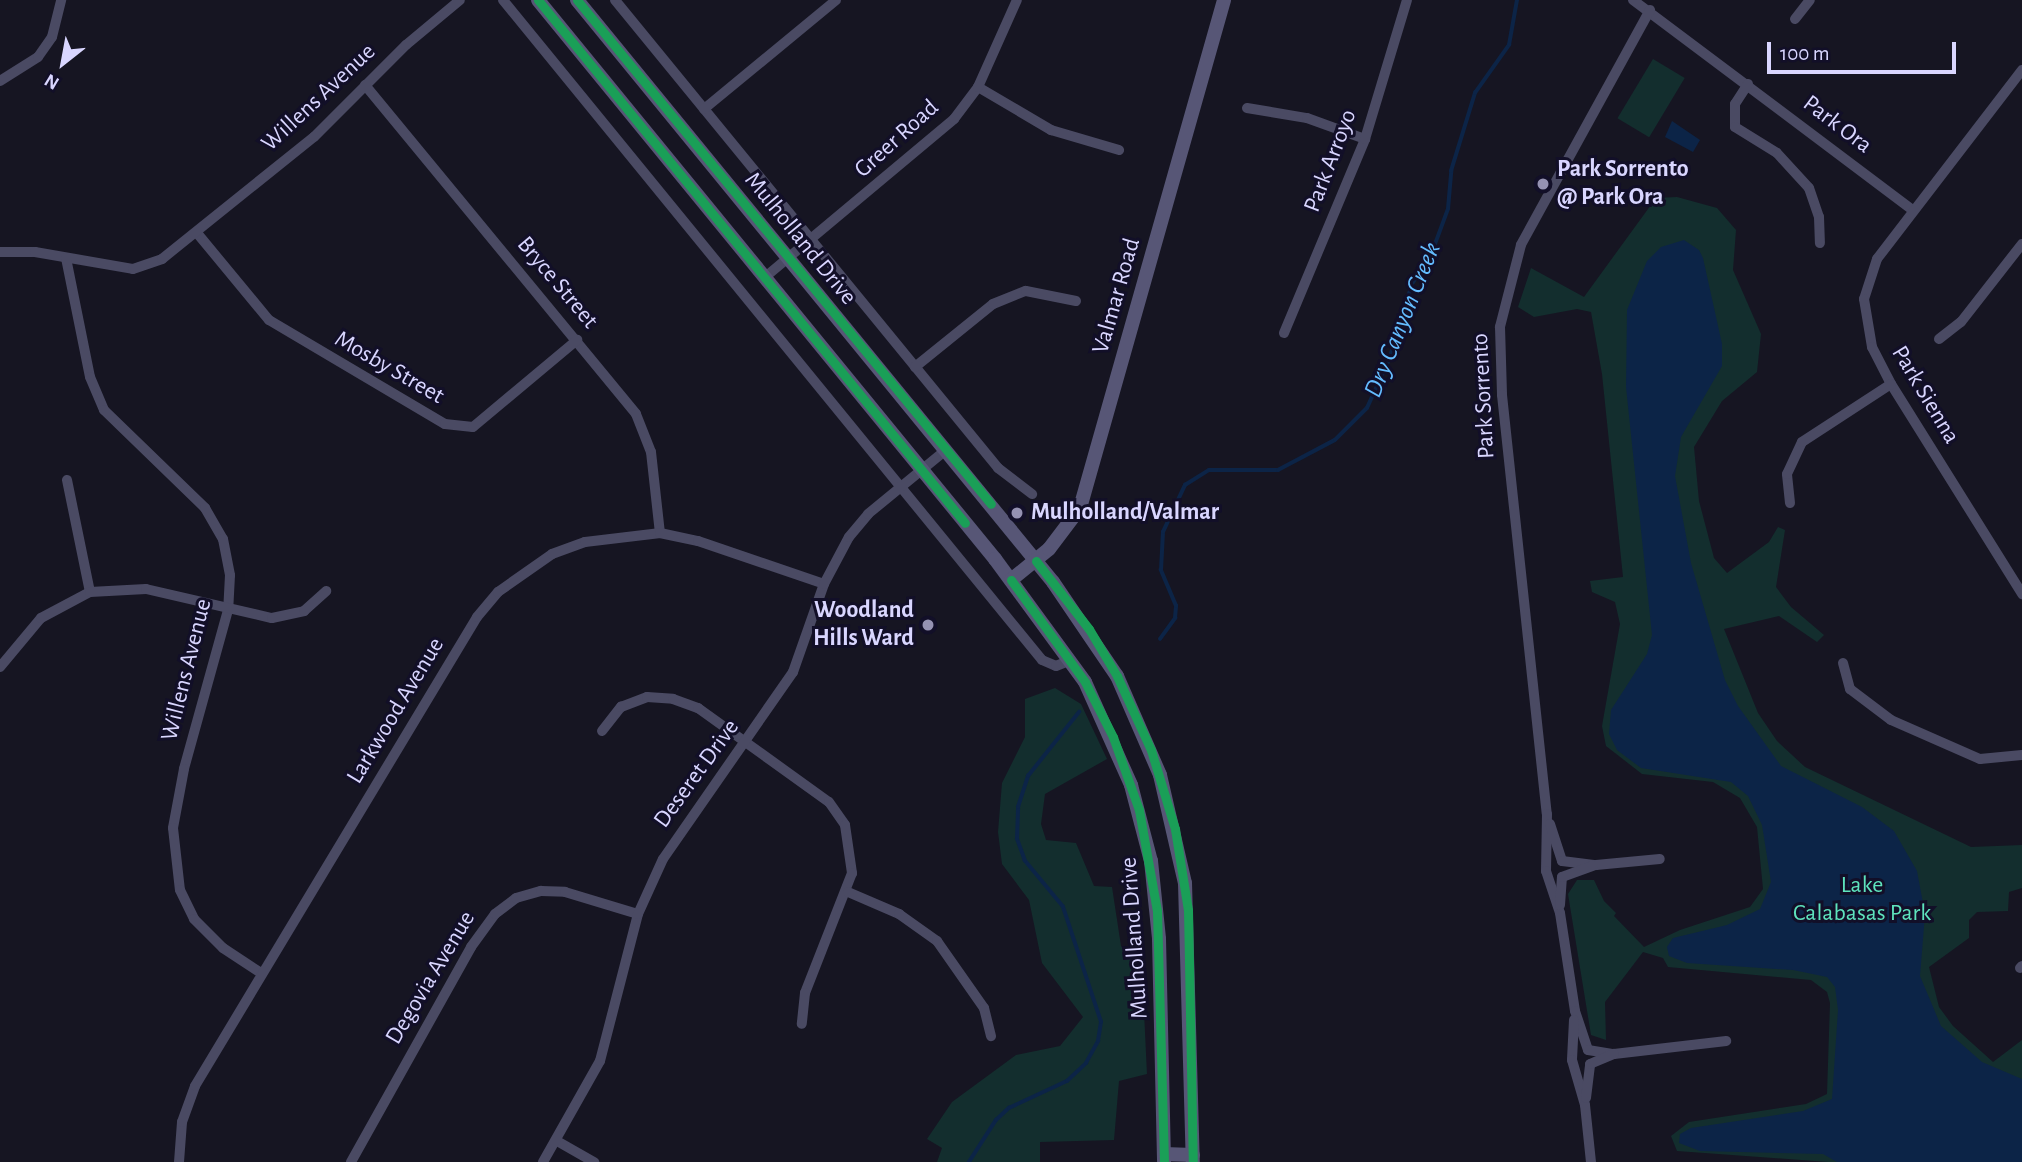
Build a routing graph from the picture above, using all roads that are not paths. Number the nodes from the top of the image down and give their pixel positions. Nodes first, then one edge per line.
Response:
1 (61, 0) edge
2 (460, 0) edge
3 (503, 0) edge
4 (538, 0) edge
5 (577, 0) edge
6 (615, 0) edge
7 (836, 0) edge
8 (1017, 0) edge
9 (1224, 0) edge
10 (1406, 0) edge
11 (1633, 0) edge
12 (1811, 0) edge
13 (1650, 10) junction
14 (1796, 19) dead end
15 (2022, 70) edge
16 (0, 81) edge
17 (1748, 84) junction
18 (365, 85) junction
19 (978, 87) junction
20 (1247, 108) dead end
21 (704, 109) junction
22 (1365, 139) junction
23 (1119, 150) dead end
24 (1913, 210) junction
25 (197, 233) junction
26 (811, 241) junction
27 (1820, 243) dead end
28 (2022, 244) edge
29 (0, 252) edge
30 (790, 257) junction
31 (66, 258) junction
32 (764, 278) junction
33 (1076, 301) dead end
34 (1284, 333) dead end
35 (1939, 339) dead end
36 (577, 341) junction
37 (915, 367) junction
38 (1891, 384) junction
39 (946, 450) junction
40 (922, 470) junction
41 (66, 480) dead end
42 (900, 487) junction
43 (1032, 494) dead end
44 (1790, 503) dead end
45 (660, 533) junction
46 (1036, 561) junction
47 (1011, 580) junction
48 (824, 584) junction
49 (326, 591) dead end
50 (90, 592) junction
51 (2022, 594) edge
52 (228, 610) junction
53 (1071, 660) junction
54 (1843, 663) dead end
55 (0, 667) edge
56 (602, 731) dead end
57 (747, 742) junction
58 (2022, 755) edge
59 (1547, 814) junction
60 (1660, 859) dead end
61 (1562, 861) junction
62 (1596, 865) junction
63 (1547, 870) junction
64 (1562, 877) junction
65 (848, 892) junction
66 (1560, 913) junction
67 (638, 914) junction
68 (261, 973) junction
69 (1575, 1011) junction
70 (802, 1024) dead end
71 (991, 1037) dead end
72 (1726, 1041) dead end
73 (1587, 1050) junction
74 (1614, 1054) junction
75 (1573, 1058) junction
76 (1590, 1064) junction
77 (1585, 1105) junction
78 (557, 1141) junction
79 (1164, 1158) edge
80 (1193, 1158) edge
81 (179, 1162) edge
82 (351, 1162) edge
83 (543, 1162) edge
84 (594, 1162) edge
85 (1591, 1162) edge

1 - 16 street
2 - 18 street, Willens Avenue
3 - 42 street
4 - 32 main road, Mulholland Drive
5 - 30 main road, Mulholland Drive
6 - 21 street
7 - 21 street
8 - 19 street, Greer Road
9 - 46 main road, Valmar Road
10 - 22 street, Park Arroyo
11 - 13 street, Park Ora
12 - 14 street
13 - 17 street, Park Ora
13 - 59 street, Park Sorrento
15 - 24 street, Park Sienna
17 - 24 street, Park Ora
17 - 27 street
18 - 25 street, Willens Avenue
18 - 36 street, Bryce Street
19 - 23 street
19 - 26 street, Greer Road
20 - 22 street
21 - 26 street
22 - 34 street, Park Arroyo
24 - 38 street, Park Sienna
25 - 31 street, Willens Avenue
25 - 36 street, Mosby Street
26 - 30 street, Greer Road
26 - 37 street
28 - 35 street
29 - 31 street
30 - 32 street, Greer Road
30 - 39 main road, Mulholland Drive
31 - 52 street, Willens Avenue
32 - 40 main road, Mulholland Drive
33 - 37 street
36 - 45 street, Bryce Street
37 - 43 street
38 - 44 street
38 - 51 street, Park Sienna
39 - 40 street, Deseret Drive
39 - 46 main road, Mulholland Drive
40 - 42 street, Deseret Drive
40 - 47 main road, Mulholland Drive
41 - 50 street
42 - 48 street, Deseret Drive
42 - 53 street
45 - 48 street, Larkwood Avenue
45 - 68 street, Larkwood Avenue
46 - 47 main road, Valmar Road
46 - 80 main road, Mulholland Drive
47 - 53 main road, Mulholland Drive
48 - 57 street, Deseret Drive
49 - 52 street
50 - 52 street
50 - 55 street
52 - 68 street, Willens Avenue
53 - 79 main road, Mulholland Drive
54 - 58 street
56 - 57 street
57 - 65 street
57 - 67 street, Deseret Drive
59 - 61 street, Park Sorrento
59 - 63 street, Park Sorrento
60 - 62 street
61 - 62 street
61 - 63 street
61 - 64 street, Park Sorrento
62 - 64 street
63 - 64 street
63 - 66 street, Park Sorrento
64 - 66 street, Park Sorrento
65 - 70 street
65 - 71 street
66 - 69 street, Park Sorrento
67 - 78 street, Deseret Drive
67 - 82 street, Degovia Avenue
68 - 81 street, Larkwood Avenue
69 - 73 street, Park Sorrento
69 - 75 street, Park Sorrento
72 - 74 street
73 - 74 street
73 - 75 street
73 - 76 street, Park Sorrento
74 - 76 street
75 - 76 street
75 - 77 street, Park Sorrento
76 - 77 street, Park Sorrento
77 - 85 street, Park Sorrento
78 - 83 street, Deseret Drive
78 - 84 street
79 - 80 main road

